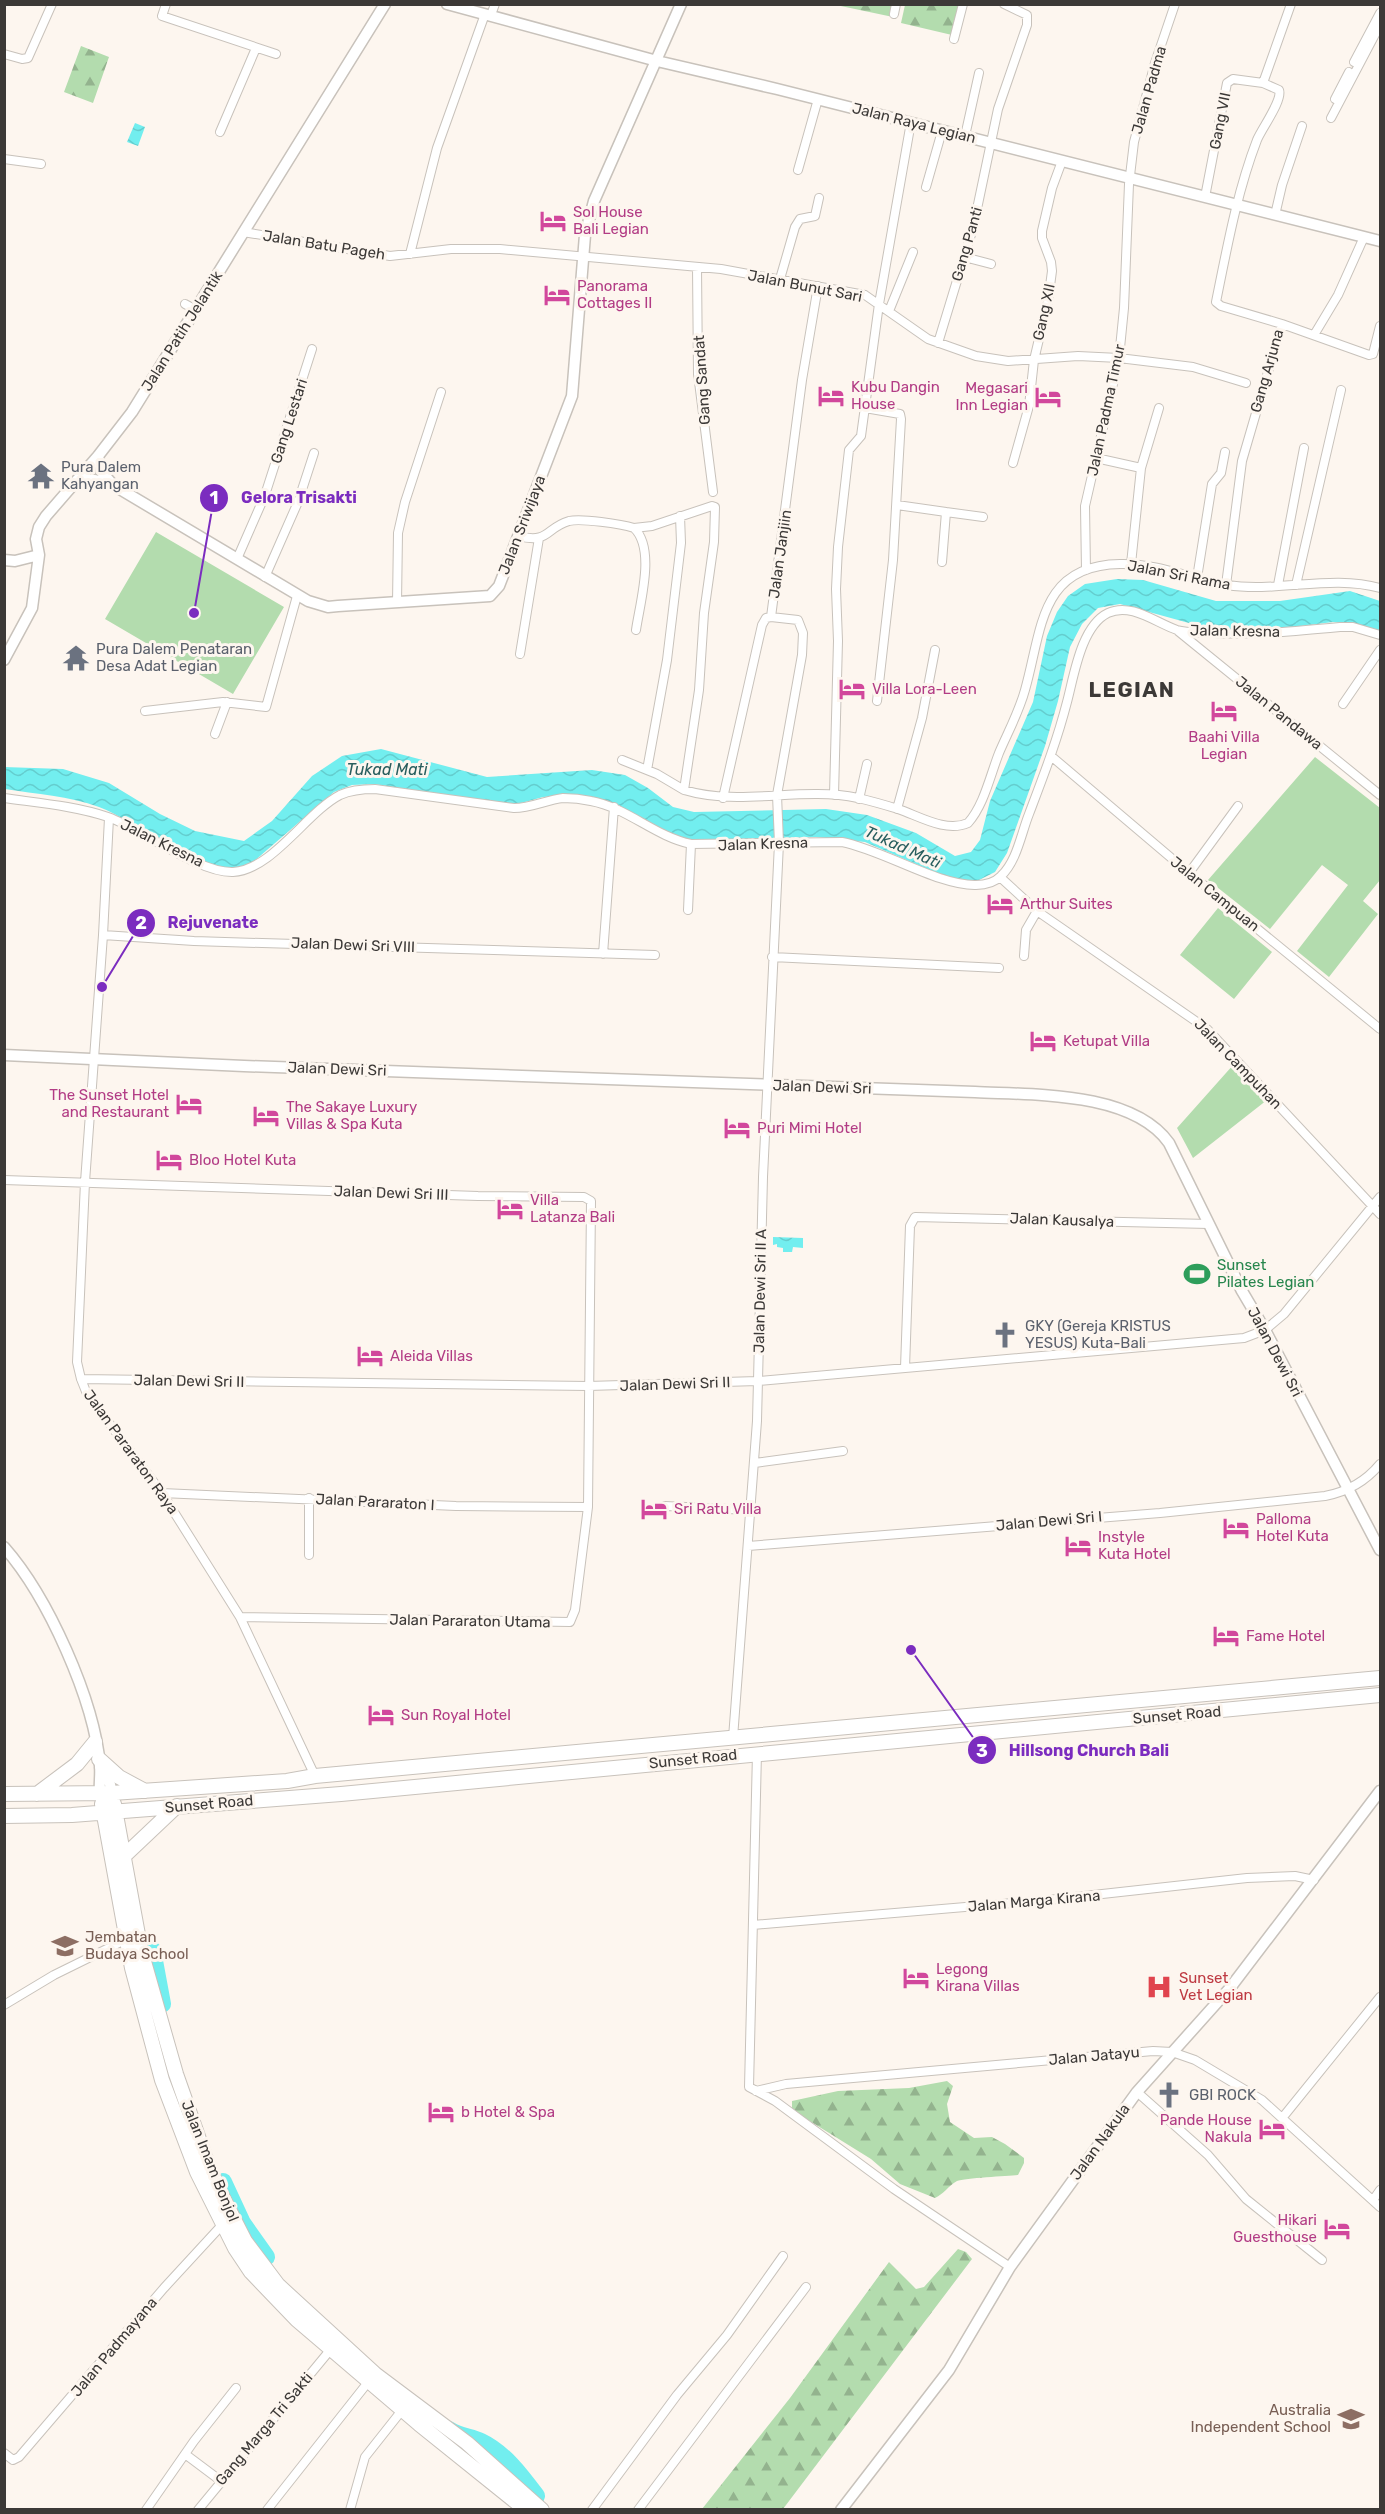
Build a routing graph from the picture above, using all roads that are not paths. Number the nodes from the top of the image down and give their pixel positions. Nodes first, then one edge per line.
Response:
1 (52, 4) edge
2 (166, 4) edge
3 (385, 4) edge
4 (447, 4) edge
5 (495, 4) edge
6 (681, 4) edge
7 (896, 4) edge
8 (963, 4) edge
9 (1004, 4) edge
10 (1175, 4) edge
11 (1292, 4) edge
12 (1380, 13) edge
13 (894, 14) dead end
14 (488, 15) junction
15 (1380, 25) edge
16 (954, 39) dead end
17 (256, 48) junction
18 (4, 54) edge
19 (276, 54) dead end
20 (657, 61) junction
21 (979, 73) dead end
22 (1263, 83) junction
23 (818, 99) junction
24 (1335, 99) dead end
25 (1331, 118) dead end
26 (911, 122) junction
27 (1302, 126) dead end
28 (942, 131) junction
29 (220, 132) dead end
30 (965, 136) junction
31 (990, 142) junction
32 (4, 159) edge
33 (1062, 161) junction
34 (41, 164) dead end
35 (798, 170) dead end
36 (1130, 178) junction
37 (926, 188) dead end
38 (1205, 197) junction
39 (819, 198) dead end
40 (1238, 205) junction
41 (1275, 215) junction
42 (243, 232) junction
43 (1364, 237) junction
44 (1380, 242) edge
45 (913, 252) dead end
46 (410, 254) junction
47 (584, 257) junction
48 (964, 257) junction
49 (991, 264) dead end
50 (697, 267) junction
51 (780, 279) junction
52 (818, 286) junction
53 (185, 304) dead end
54 (879, 304) junction
55 (196, 310) junction
56 (889, 311) junction
57 (1282, 324) junction
58 (1380, 327) edge
59 (1314, 335) junction
60 (938, 344) junction
61 (312, 349) dead end
62 (1119, 358) junction
63 (1034, 360) junction
64 (1246, 383) dead end
65 (1341, 390) dead end
66 (441, 392) dead end
67 (865, 408) junction
68 (1159, 408) dead end
69 (1304, 448) dead end
70 (1225, 452) dead end
71 (314, 453) dead end
72 (98, 456) junction
73 (1096, 458) junction
74 (1013, 462) dead end
75 (1141, 468) junction
76 (76, 480) junction
77 (113, 485) junction
78 (713, 492) dead end
79 (897, 505) junction
80 (946, 512) junction
81 (681, 516) junction
82 (983, 518) dead end
83 (634, 528) junction
84 (518, 536) junction
85 (538, 538) junction
86 (39, 555) junction
87 (237, 559) junction
88 (4, 560) edge
89 (942, 562) dead end
90 (1131, 564) junction
91 (1086, 570) junction
92 (266, 577) junction
93 (1197, 578) junction
94 (1226, 585) junction
95 (1278, 585) junction
96 (1296, 585) junction
97 (1380, 588) edge
98 (297, 596) junction
99 (397, 603) junction
100 (771, 617) junction
101 (636, 630) dead end
102 (1177, 630) junction
103 (1380, 635) edge
104 (935, 650) dead end
105 (1380, 650) edge
106 (520, 654) dead end
107 (4, 660) edge
108 (877, 701) dead end
109 (226, 702) junction
110 (1343, 704) dead end
111 (145, 711) dead end
112 (215, 734) dead end
113 (1051, 756) junction
114 (622, 760) dead end
115 (867, 764) dead end
116 (647, 770) junction
117 (684, 790) junction
118 (834, 795) junction
119 (1380, 795) edge
120 (777, 797) junction
121 (4, 798) edge
122 (723, 798) junction
123 (859, 799) junction
124 (1238, 806) dead end
125 (614, 807) junction
126 (897, 809) junction
127 (109, 818) junction
128 (779, 841) junction
129 (691, 844) junction
130 (1189, 873) junction
131 (1000, 877) junction
132 (688, 910) dead end
133 (1037, 911) junction
134 (103, 935) junction
135 (603, 954) junction
136 (655, 955) dead end
137 (1024, 956) dead end
138 (772, 957) junction
139 (999, 968) dead end
140 (1380, 1029) edge
141 (4, 1055) edge
142 (94, 1059) junction
143 (766, 1085) junction
144 (4, 1180) edge
145 (85, 1182) junction
146 (1380, 1197) edge
147 (1373, 1207) junction
148 (1380, 1214) edge
149 (1209, 1224) junction
150 (1265, 1330) junction
151 (905, 1368) junction
152 (81, 1380) junction
153 (758, 1381) junction
154 (588, 1386) junction
155 (843, 1451) dead end
156 (755, 1463) junction
157 (1380, 1464) edge
158 (1348, 1488) junction
159 (162, 1493) junction
160 (309, 1498) junction
161 (664, 1506) dead end
162 (588, 1507) junction
163 (749, 1510) junction
164 (748, 1546) junction
165 (1380, 1550) edge
166 (6, 1551) edge
167 (309, 1556) dead end
168 (240, 1617) junction
169 (1378, 1675) edge
170 (1379, 1696) edge
171 (733, 1738) junction
172 (95, 1742) junction
173 (757, 1753) junction
174 (99, 1763) junction
175 (315, 1776) junction
176 (145, 1791) junction
177 (1380, 1791) edge
178 (106, 1793) junction
179 (4, 1794) edge
180 (37, 1794) junction
181 (177, 1806) junction
182 (109, 1812) junction
183 (4, 1816) edge
184 (122, 1858) junction
185 (1314, 1880) junction
186 (753, 1925) junction
187 (127, 1939) junction
188 (1380, 1997) edge
189 (4, 2005) edge
190 (1172, 2052) junction
191 (756, 2091) junction
192 (1137, 2092) junction
193 (1283, 2117) junction
194 (1380, 2190) edge
195 (1373, 2200) junction
196 (1380, 2207) edge
197 (222, 2225) junction
198 (783, 2256) dead end
199 (1322, 2260) dead end
200 (1010, 2267) junction
201 (806, 2287) dead end
202 (331, 2349) junction
203 (369, 2381) junction
204 (236, 2388) dead end
205 (403, 2409) junction
206 (424, 2419) junction
207 (4, 2453) edge
208 (185, 2454) junction
209 (221, 2481) junction
210 (146, 2510) edge
211 (198, 2510) edge
212 (267, 2510) edge
213 (350, 2510) edge
214 (526, 2510) edge
215 (542, 2510) edge
216 (592, 2510) edge
217 (638, 2510) edge
218 (841, 2510) edge

1 - 18 street
2 - 17 street
3 - 42 street, Jalan Patih Jelantik
4 - 14 street, Jalan Raya Legian
5 - 14 street
6 - 20 street, Jalan Sriwijaya
7 - 13 street
8 - 16 street
9 - 31 street, Gang Panti
10 - 36 street, Jalan Padma
11 - 22 street
12 - 24 street
14 - 20 street, Jalan Raya Legian
14 - 46 street
15 - 25 street
17 - 19 street
17 - 29 street
20 - 23 street, Jalan Raya Legian
20 - 47 street, Jalan Sriwijaya
21 - 30 street
22 - 38 street, Gang VII
22 - 40 street
23 - 26 street, Jalan Raya Legian
23 - 35 street
26 - 28 street, Jalan Raya Legian
26 - 54 street
27 - 41 street
28 - 30 street, Jalan Raya Legian
28 - 37 street
30 - 31 street, Jalan Raya Legian
31 - 33 street, Jalan Raya Legian
31 - 48 street, Gang Panti
32 - 34 street
33 - 36 street, Jalan Raya Legian
33 - 63 street, Gang XII
36 - 38 street, Jalan Raya Legian
36 - 62 street, Jalan Padma Timur
38 - 40 street, Jalan Raya Legian
39 - 51 street
40 - 41 street, Jalan Raya Legian
40 - 57 street, Gang Arjuna
41 - 43 street, Jalan Raya Legian
42 - 46 street, Jalan Batu Pageh
42 - 55 street, Jalan Patih Jelantik
43 - 44 street, Jalan Raya Legian
43 - 59 street
45 - 56 street
46 - 47 street, Jalan Batu Pageh
47 - 50 street, Jalan Bunut Sari
47 - 84 street, Jalan Sriwijaya
48 - 49 street
48 - 60 street, Gang Panti
50 - 51 street, Jalan Bunut Sari
50 - 78 street, Gang Sandat
51 - 52 street, Jalan Bunut Sari
52 - 54 street, Jalan Bunut Sari
52 - 100 street, Jalan Janjiin
53 - 55 street
54 - 56 street, Jalan Bunut Sari
54 - 67 street
55 - 72 street, Jalan Patih Jelantik
56 - 60 street, Jalan Bunut Sari
57 - 59 street
57 - 94 street, Gang Arjuna
58 - 59 street
60 - 63 street, Jalan Bunut Sari
61 - 87 street, Gang Lestari
62 - 63 street, Jalan Bunut Sari
62 - 64 street, Jalan Bunut Sari
62 - 73 street, Jalan Padma Timur
63 - 74 street, Gang XII
65 - 96 street
66 - 99 street
67 - 79 street
67 - 118 street
68 - 75 street
69 - 95 street
70 - 93 street
71 - 92 street
72 - 76 street, Jalan Patih Jelantik
72 - 77 street, Jalan Sriwijaya
73 - 75 street
73 - 91 street, Jalan Padma Timur
75 - 90 street
76 - 77 street, Jalan Sriwijaya
76 - 86 street, Jalan Patih Jelantik
77 - 87 street, Jalan Sriwijaya
79 - 80 street
79 - 108 street
80 - 82 street
80 - 89 street
81 - 83 street
81 - 116 street
81 - 117 street
83 - 85 street
83 - 101 street
84 - 85 street
84 - 99 street, Jalan Sriwijaya
85 - 106 street
86 - 88 street
86 - 107 street, Jalan Patih Jelantik
87 - 92 street, Jalan Sriwijaya
90 - 91 street, Jalan Sri Rama
90 - 93 street, Jalan Sri Rama
91 - 126 street
92 - 98 street, Jalan Sriwijaya
93 - 94 street, Jalan Sri Rama
94 - 95 street, Jalan Sri Rama
95 - 96 street, Jalan Sri Rama
96 - 97 street, Jalan Sri Rama
98 - 99 street, Jalan Sriwijaya
98 - 109 street
100 - 120 street, Jalan Janjiin
100 - 122 street
102 - 103 street, Jalan Kresna
102 - 113 street, Jalan Kresna
102 - 119 street, Jalan Pandawa
104 - 126 street
105 - 110 street
109 - 111 street
109 - 112 street
113 - 130 street, Jalan Campuan
113 - 131 street, Jalan Kresna
114 - 116 street
115 - 123 street
116 - 117 street
117 - 122 street
118 - 120 street
118 - 123 street
120 - 122 street
120 - 128 street, Jalan Dewi Sri II A
121 - 127 street, Jalan Kresna
123 - 126 street
124 - 130 street
125 - 127 street, Jalan Kresna
125 - 129 street, Jalan Kresna
125 - 135 street
127 - 134 street, Jalan Pararaton Raya
128 - 129 street, Jalan Kresna
128 - 131 street, Jalan Kresna
128 - 138 street, Jalan Dewi Sri II A
129 - 132 street
130 - 140 street, Jalan Campuan
131 - 133 street, Jalan Campuhan
133 - 137 street
133 - 147 street, Jalan Campuhan
134 - 135 street, Jalan Dewi Sri VIII
134 - 142 street, Jalan Pararaton Raya
135 - 136 street, Jalan Dewi Sri VIII
138 - 139 street
138 - 143 street, Jalan Dewi Sri II A
141 - 142 street, Jalan Dewi Sri
142 - 143 street, Jalan Dewi Sri
142 - 145 street, Jalan Pararaton Raya
143 - 149 street, Jalan Dewi Sri
143 - 153 street, Jalan Dewi Sri II A
144 - 145 street, Jalan Dewi Sri III
145 - 152 street, Jalan Pararaton Raya
145 - 154 street, Jalan Dewi Sri III
146 - 147 street
147 - 148 street, Jalan Campuhan
147 - 150 street
149 - 150 street, Jalan Dewi Sri
149 - 151 street, Jalan Kausalya
150 - 151 street, Jalan Dewi Sri II
150 - 158 street, Jalan Dewi Sri
151 - 153 street, Jalan Dewi Sri II
152 - 154 street, Jalan Dewi Sri II
152 - 159 street, Jalan Pararaton Raya
153 - 154 street, Jalan Dewi Sri II
153 - 156 street, Jalan Dewi Sri II A
154 - 162 street, Jalan Pararaton Utama
155 - 156 street
156 - 163 street, Jalan Dewi Sri II A
157 - 158 street, Jalan Dewi Sri I
158 - 164 street, Jalan Dewi Sri I
158 - 165 street, Jalan Dewi Sri
159 - 160 street, Jalan Pararaton I
159 - 168 street, Jalan Pararaton Raya
160 - 162 street, Jalan Pararaton I
160 - 167 street
161 - 163 street
162 - 168 street, Jalan Pararaton Utama
163 - 164 street, Jalan Dewi Sri II A
164 - 171 street, Jalan Dewi Sri II A
166 - 172 street
168 - 175 street, Jalan Pararaton Raya
169 - 171 highway, Sunset Road
170 - 173 highway, Sunset Road
171 - 175 highway, Sunset Road
172 - 174 street
172 - 180 highway
173 - 181 highway, Sunset Road
173 - 186 street
174 - 176 highway
174 - 178 street
175 - 176 highway, Sunset Road
176 - 178 highway, Sunset Road
177 - 185 street, Jalan Nakula
178 - 180 highway, Sunset Road
178 - 182 highway, Jalan Imam Bonjol
179 - 180 highway, Sunset Road
181 - 182 highway, Sunset Road
181 - 184 highway
182 - 183 highway, Sunset Road
182 - 184 highway, Jalan Imam Bonjol
182 - 187 highway, Jalan Imam Bonjol
184 - 206 highway, Jalan Imam Bonjol
185 - 186 street, Jalan Marga Kirana
185 - 190 street, Jalan Nakula
186 - 191 street
187 - 189 street
187 - 197 highway, Jalan Imam Bonjol
188 - 193 street
190 - 191 street, Jalan Jatayu
190 - 192 street, Jalan Nakula
190 - 193 street, Jalan Jatayu
191 - 200 street
192 - 199 street
192 - 200 street, Jalan Nakula
193 - 195 street, Jalan Jatayu
194 - 195 street
195 - 196 street, Jalan Jatayu
197 - 202 highway, Jalan Imam Bonjol
197 - 207 street, Jalan Padmayana
198 - 216 street
200 - 218 street, Jalan Nakula
201 - 217 street
202 - 203 highway, Jalan Imam Bonjol
202 - 209 street, Gang Marga Tri Sakti
203 - 205 highway, Jalan Imam Bonjol
203 - 212 street
204 - 208 street
205 - 206 highway, Jalan Imam Bonjol
205 - 213 street
206 - 214 highway, Jalan Imam Bonjol
206 - 215 highway, Jalan Imam Bonjol
208 - 209 street
208 - 210 street
209 - 211 street, Gang Marga Tri Sakti

